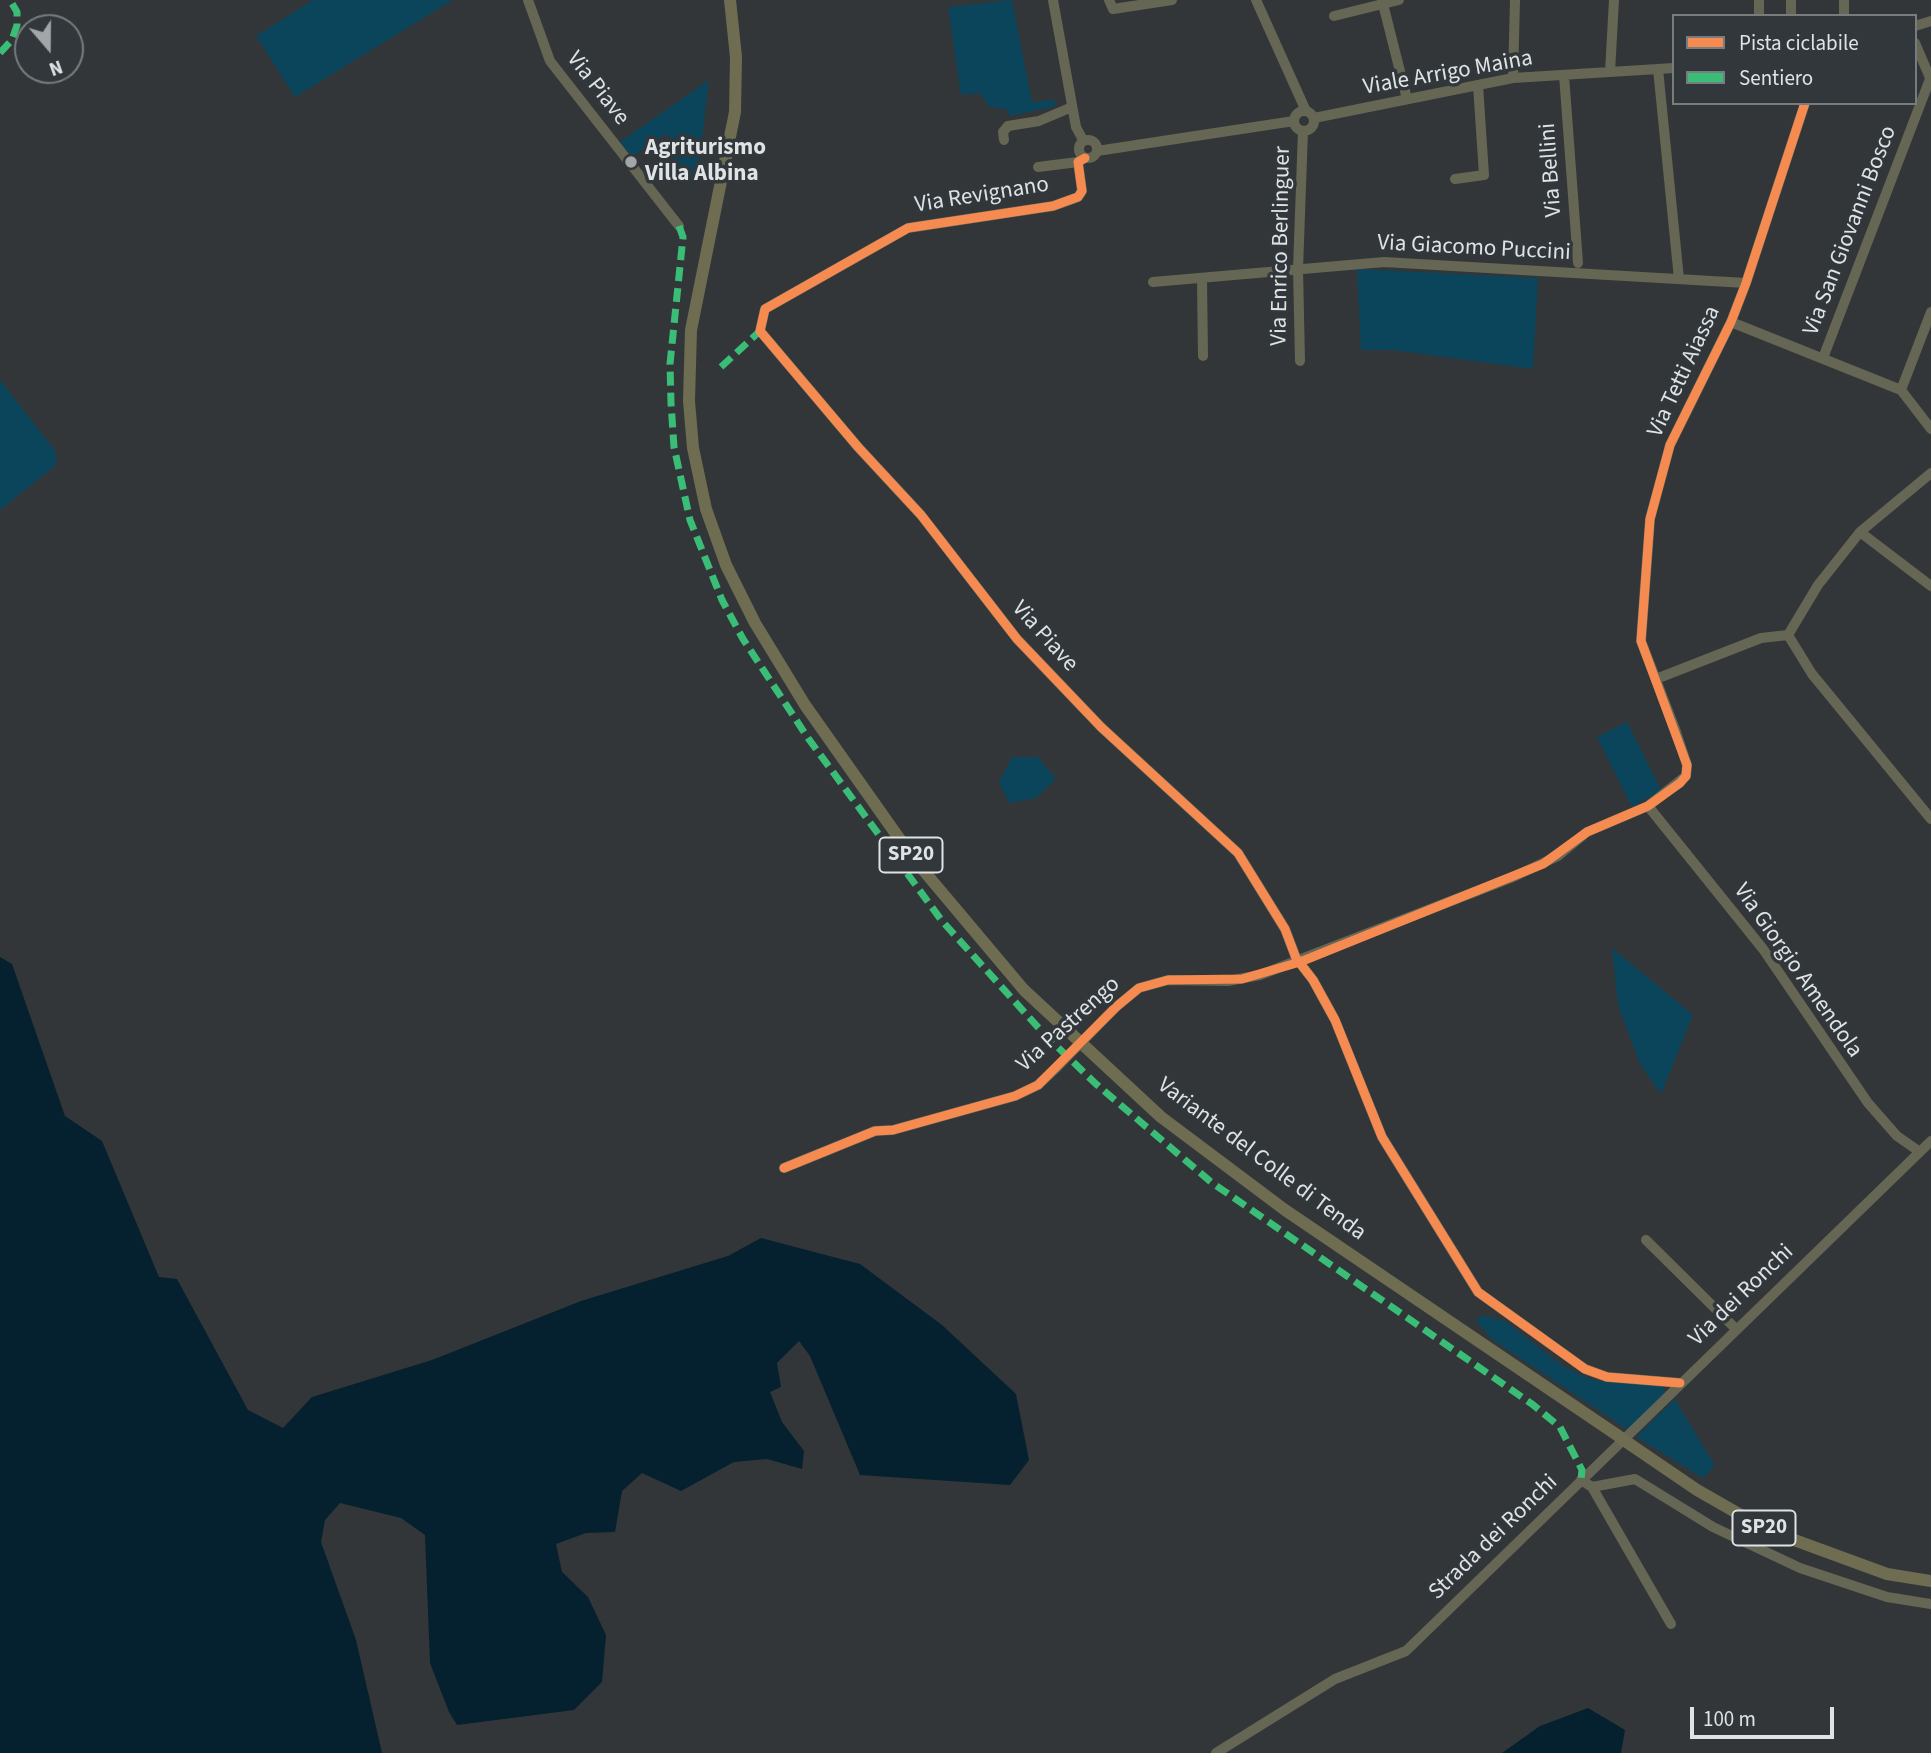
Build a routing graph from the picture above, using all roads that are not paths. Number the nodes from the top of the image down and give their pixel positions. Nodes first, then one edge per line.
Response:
1 (528, 0) edge
2 (730, 0) edge
3 (1053, 0) edge
4 (1108, 0) edge
5 (1172, 0) edge
6 (1256, 0) edge
7 (1399, 0) edge
8 (1515, 0) edge
9 (1614, 0) edge
10 (1382, 2) edge
11 (1334, 16) dead end
12 (1917, 48) edge
13 (1672, 68) edge
14 (1658, 69) junction
15 (1610, 72) junction
16 (1564, 75) junction
17 (1513, 78) junction
18 (1931, 80) edge
19 (1478, 85) junction
20 (1407, 99) junction
21 (1804, 105) edge
22 (1072, 107) junction
23 (1310, 115) junction
24 (1294, 121) junction
25 (1303, 131) junction
26 (1004, 140) dead end
27 (1083, 141) junction
28 (1097, 151) junction
29 (1082, 160) junction
30 (1038, 167) dead end
31 (1455, 179) dead end
32 (679, 226) dead end
33 (1578, 263) dead end
34 (1298, 269) junction
35 (1202, 278) junction
36 (1679, 279) junction
37 (1153, 282) dead end
38 (1746, 283) junction
39 (1931, 312) edge
40 (1731, 322) junction
41 (760, 331) joint
42 (1203, 356) dead end
43 (1823, 358) junction
44 (1300, 361) dead end
45 (1901, 390) junction
46 (1931, 429) edge
47 (1931, 472) edge
48 (1860, 531) junction
49 (1931, 586) edge
50 (1788, 635) junction
51 (1656, 679) junction
52 (1648, 806) junction
53 (1931, 818) edge
54 (1300, 962) junction
55 (1931, 1141) edge
56 (1920, 1152) junction
57 (785, 1168) dead end
58 (1646, 1240) dead end
59 (1736, 1329) junction
60 (1680, 1384) junction
61 (1581, 1480) junction
62 (1592, 1487) junction
63 (1931, 1580) edge
64 (1931, 1604) edge
65 (1671, 1625) dead end
66 (1216, 1753) edge

1 - 32 street, Via Piave
2 - 63 main road, Variante del Colle di Tenda / SP20, bridge
3 - 22 street, Via Revignano
4 - 5 street
6 - 23 street
7 - 10 street
8 - 17 street
9 - 15 street
10 - 11 street
10 - 20 street
12 - 18 street
13 - 14 street, Viale Arrigo Maina
14 - 15 street, Viale Arrigo Maina
14 - 36 street
15 - 16 street, Viale Arrigo Maina
16 - 17 street, Viale Arrigo Maina
16 - 33 street, Via Bellini
17 - 19 street, Viale Arrigo Maina
18 - 43 street, Via San Giovanni Bosco
19 - 20 street, Viale Arrigo Maina
19 - 31 street
20 - 23 street, Viale Arrigo Maina
21 - 38 street, Via Tetti Aiassa
22 - 26 street
22 - 27 street, Via Revignano
23 - 24 street
23 - 25 street
24 - 25 street
24 - 28 street
25 - 34 street, Via Enrico Berlinguer
27 - 28 street
27 - 29 street, Via Revignano
28 - 29 street, Via Revignano
29 - 30 street, Via Revignano
29 - 41 street, Via Revignano
34 - 35 street, Via Giacomo Puccini
34 - 36 street, Via Giacomo Puccini
34 - 44 street, Via Enrico Berlinguer
35 - 37 street, Via Giacomo Puccini
35 - 42 street
36 - 38 street, Via Giacomo Puccini
38 - 40 street, Via Tetti Aiassa
39 - 45 street
40 - 43 street
40 - 51 street, Via Tetti Aiassa
41 - 54 street, Via Piave
43 - 45 street
45 - 46 street
47 - 48 street
48 - 49 street
48 - 50 street
50 - 51 street
50 - 53 street
51 - 52 street, Via Tetti Aiassa
52 - 54 street, Via Pastrengo
52 - 56 street, Via Giorgio Amendola
54 - 57 street, Via Pastrengo, bridge
54 - 60 street, Via Piave
55 - 56 street, Via dei Ronchi
56 - 59 street, Via dei Ronchi
58 - 59 street
59 - 60 street, Via dei Ronchi
60 - 61 street, Via dei Ronchi
61 - 62 street, Strada dei Ronchi
61 - 66 street, Strada dei Ronchi
62 - 64 street, Strada dei Ronchi
62 - 65 street

